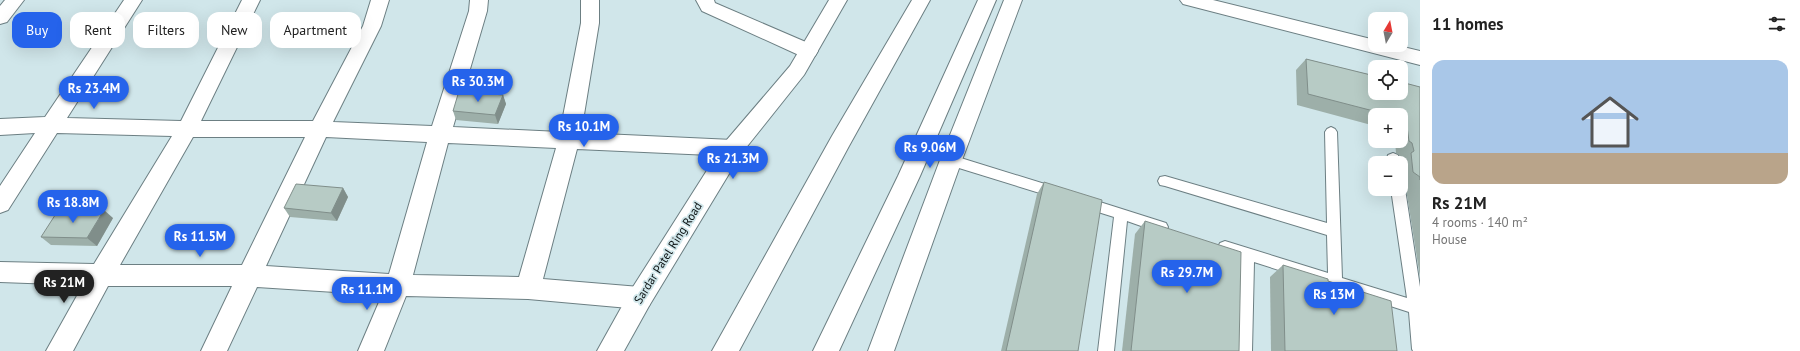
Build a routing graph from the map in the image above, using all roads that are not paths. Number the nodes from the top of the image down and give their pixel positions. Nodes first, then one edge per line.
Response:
1 (15, 0) edge
2 (133, 0) edge
3 (251, 0) edge
4 (380, 0) edge
5 (480, 0) edge
6 (590, 0) edge
7 (705, 0) edge
8 (838, 0) edge
9 (920, 0) edge
10 (987, 0) edge
11 (1013, 0) edge
12 (1189, 0) edge
13 (0, 18) edge
14 (808, 51) junction
15 (1420, 58) edge
16 (52, 126) junction
17 (0, 127) edge
18 (187, 129) junction
19 (319, 129) junction
20 (1332, 132) dead end
21 (440, 134) junction
22 (569, 140) junction
23 (733, 148) junction
24 (951, 160) junction
25 (1165, 181) dead end
26 (1399, 196) edge
27 (0, 204) edge
28 (1121, 214) junction
29 (1173, 231) edge
30 (1334, 231) junction
31 (1210, 243) edge
32 (1248, 255) junction
33 (0, 272) edge
34 (101, 275) junction
35 (250, 276) junction
36 (1335, 282) junction
37 (398, 286) junction
38 (528, 288) junction
39 (640, 298) junction
40 (1418, 308) edge
41 (1420, 349) edge
42 (59, 351) edge
43 (214, 351) edge
44 (371, 351) edge
45 (610, 351) edge
46 (725, 351) edge
47 (826, 351) edge
48 (881, 351) edge
49 (1106, 351) edge
50 (1244, 351) edge

1 - 13 main road
2 - 16 main road
3 - 18 main road
4 - 19 main road
5 - 21 main road
6 - 22 main road
7 - 14 main road
8 - 14 main road, Sardar Patel Ring Road
9 - 46 main road
10 - 47 main road
11 - 24 main road
12 - 15 main road
14 - 23 main road, Sardar Patel Ring Road
16 - 17 main road
16 - 18 main road
16 - 27 main road
18 - 19 main road
18 - 34 main road
19 - 21 main road
19 - 35 main road
20 - 30 lane
21 - 22 main road
21 - 37 main road
22 - 23 main road
22 - 38 main road
23 - 39 main road, Sardar Patel Ring Road
24 - 28 lane
24 - 48 main road
25 - 30 lane
26 - 40 lane
28 - 29 lane
28 - 49 lane
30 - 36 lane
31 - 32 lane
32 - 36 lane
32 - 50 lane
33 - 34 main road
34 - 35 main road
34 - 42 main road
35 - 37 main road
35 - 43 main road
36 - 40 lane
37 - 38 main road
37 - 44 main road
38 - 39 main road
39 - 45 main road, Sardar Patel Ring Road
40 - 41 lane

